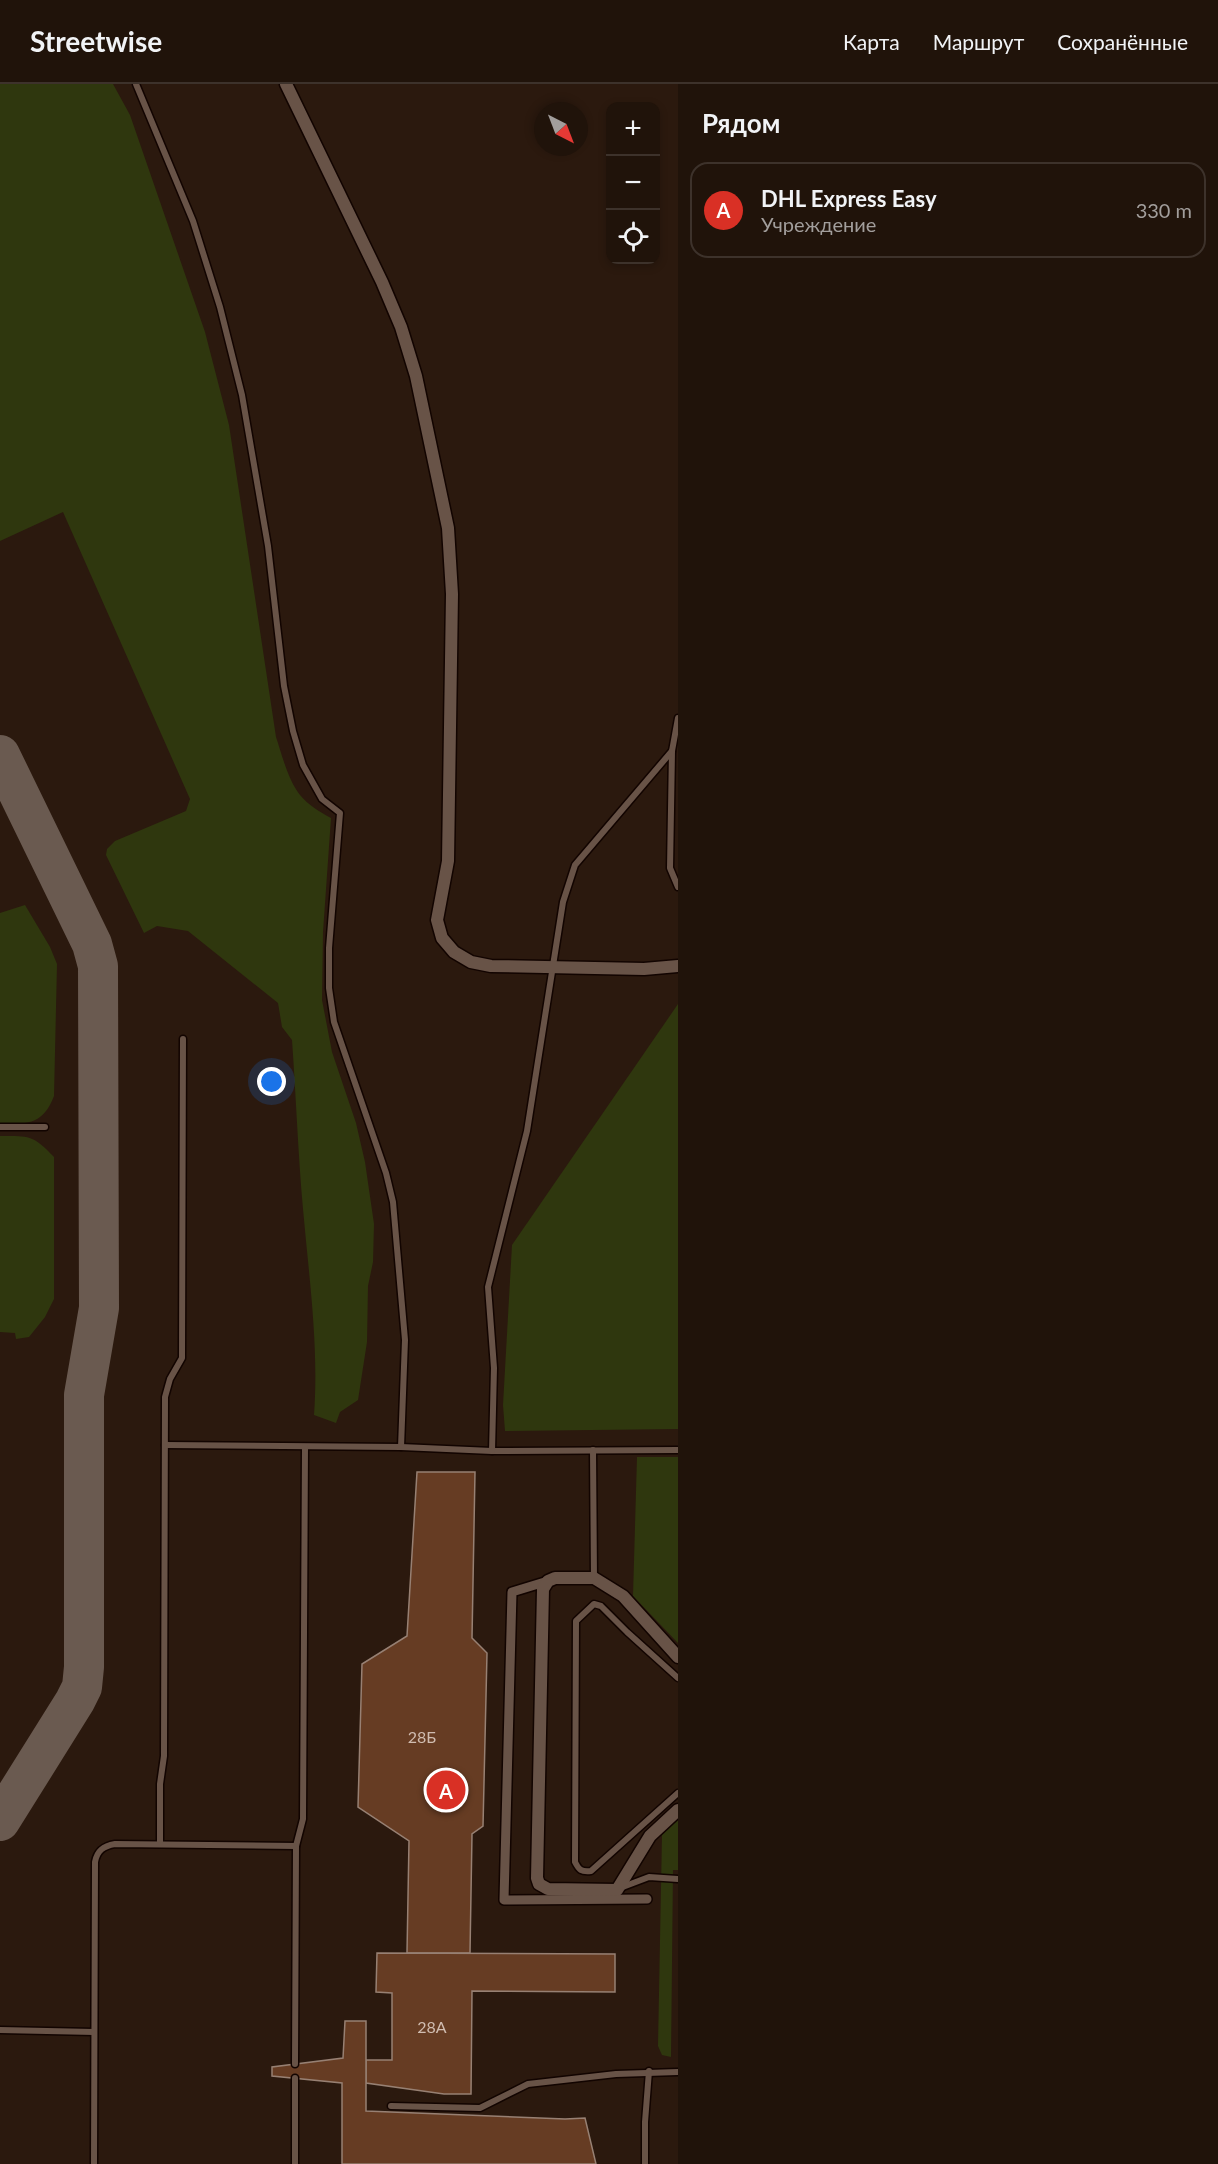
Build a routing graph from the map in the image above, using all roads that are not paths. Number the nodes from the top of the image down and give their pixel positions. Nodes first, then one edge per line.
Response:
1 (136, 84) edge
2 (286, 84) edge
3 (678, 718) edge
4 (672, 751) junction
5 (678, 886) edge
6 (678, 966) edge
7 (554, 967) junction
8 (183, 1039) dead end
9 (0, 1127) edge
10 (45, 1127) dead end
11 (165, 1445) junction
12 (305, 1447) junction
13 (401, 1447) junction
14 (592, 1450) junction
15 (678, 1450) edge
16 (492, 1451) junction
17 (594, 1578) junction
18 (548, 1581) junction
19 (678, 1657) edge
20 (678, 1678) edge
21 (678, 1793) edge
22 (678, 1810) edge
23 (160, 1844) junction
24 (296, 1846) junction
25 (678, 1879) edge
26 (617, 1890) junction
27 (647, 1899) dead end
28 (0, 2031) edge
29 (94, 2032) junction
30 (295, 2064) dead end
31 (649, 2071) junction
32 (678, 2072) edge
33 (295, 2078) dead end
34 (391, 2106) dead end
35 (94, 2164) edge
36 (295, 2164) edge
37 (645, 2164) edge

1 - 13 lane
2 - 7 street
3 - 4 lane
4 - 5 lane
4 - 7 lane
6 - 7 street
7 - 16 lane
8 - 11 lane
9 - 10 lane
11 - 12 lane
11 - 23 lane
12 - 13 lane
12 - 24 lane
13 - 16 lane
14 - 15 lane
14 - 16 lane
14 - 17 lane
17 - 18 street
17 - 19 street
18 - 26 street
18 - 27 street
20 - 21 lane
22 - 26 street
23 - 24 lane
23 - 29 lane
24 - 30 lane
25 - 26 lane
28 - 29 lane
29 - 35 lane
31 - 32 lane
31 - 34 lane
31 - 37 lane
33 - 36 lane

